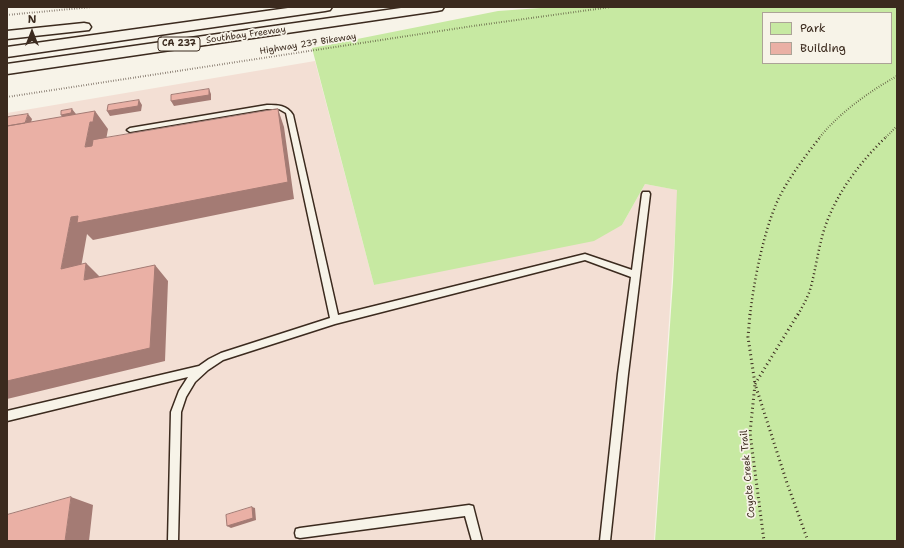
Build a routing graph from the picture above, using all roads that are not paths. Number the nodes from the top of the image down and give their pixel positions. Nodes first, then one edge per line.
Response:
1 (285, 7) edge
2 (325, 7) edge
3 (437, 7) edge
4 (177, 22) junction
5 (7, 35) edge
6 (7, 46) edge
7 (7, 52) edge
8 (7, 70) edge
9 (130, 130) dead end
10 (646, 194) dead end
11 (636, 275) junction
12 (335, 320) junction
13 (200, 370) junction
14 (7, 416) edge
15 (300, 533) dead end
16 (173, 541) edge
17 (478, 541) edge
18 (605, 541) edge

1 - 4 highway, CA 237
2 - 7 highway
3 - 8 highway, Southbay Freeway / CA 237
4 - 5 highway
4 - 6 highway, CA 237
9 - 12 lane
10 - 11 lane
11 - 12 lane
11 - 18 lane
12 - 13 lane
13 - 14 lane
13 - 16 lane
15 - 17 lane

